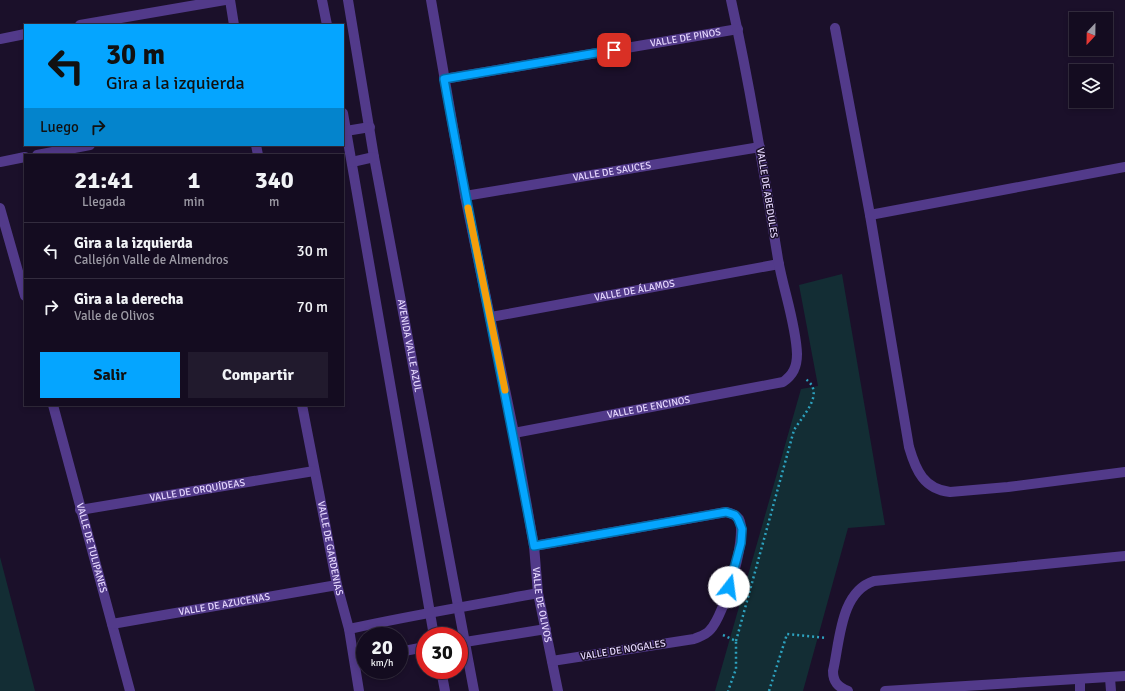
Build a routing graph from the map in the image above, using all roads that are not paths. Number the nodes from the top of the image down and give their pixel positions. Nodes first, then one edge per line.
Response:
1 (226, 0) edge
2 (230, 0) edge
3 (322, 0) edge
4 (348, 0) edge
5 (431, 0) edge
6 (731, 0) edge
7 (86, 24) edge
8 (234, 24) edge
9 (327, 24) edge
10 (836, 28) dead end
11 (738, 29) junction
12 (24, 34) edge
13 (0, 39) edge
14 (444, 79) junction
15 (344, 119) edge
16 (370, 127) junction
17 (346, 131) junction
18 (85, 146) edge
19 (760, 147) junction
20 (42, 154) edge
21 (24, 157) edge
22 (374, 157) junction
23 (0, 162) edge
24 (352, 162) junction
25 (1125, 167) edge
26 (465, 196) junction
27 (0, 208) edge
28 (870, 215) junction
29 (779, 264) junction
30 (23, 282) edge
31 (491, 317) junction
32 (783, 382) joint
33 (53, 406) edge
34 (302, 406) edge
35 (514, 433) junction
36 (314, 471) junction
37 (1125, 472) edge
38 (80, 510) junction
39 (534, 546) junction
40 (1125, 556) edge
41 (337, 585) junction
42 (538, 593) junction
43 (459, 608) junction
44 (430, 611) junction
45 (112, 624) junction
46 (433, 627) edge
47 (461, 627) edge
48 (349, 629) junction
49 (546, 629) junction
50 (468, 641) edge
51 (356, 648) edge
52 (552, 661) junction
53 (468, 666) edge
54 (1125, 676) edge
55 (1110, 678) junction
56 (359, 679) edge
57 (443, 679) edge
58 (1080, 679) junction
59 (130, 691) edge
60 (359, 691) edge
61 (445, 691) edge
62 (474, 691) edge
63 (558, 691) edge
64 (848, 691) edge
65 (885, 691) edge
66 (1080, 691) edge
67 (1112, 691) edge

1 - 7 street
2 - 8 street
3 - 9 street
4 - 16 street, AVENIDA VALLE AZUL
5 - 14 street, VALLE DE OLIVOS
6 - 11 street, VALLE DE ABEDULES
10 - 28 street
11 - 14 street, VALLE DE PINOS
11 - 19 street, VALLE DE ABEDULES
12 - 13 street
14 - 26 street, VALLE DE OLIVOS
15 - 17 street
16 - 17 street
16 - 22 street, AVENIDA VALLE AZUL
17 - 24 street
18 - 20 street
19 - 26 street, VALLE DE SAUCES
19 - 29 street, VALLE DE ABEDULES
21 - 23 street
22 - 24 street
22 - 43 street, AVENIDA VALLE AZUL
24 - 44 street
25 - 28 street
26 - 31 street, VALLE DE OLIVOS
27 - 30 street
28 - 37 street
29 - 31 street, VALLE DE ÁLAMOS
29 - 32 street, VALLE DE ABEDULES
31 - 35 street, VALLE DE OLIVOS
32 - 35 street, VALLE DE ENCINOS
33 - 38 street, VALLE DE TULIPANES
34 - 36 street, VALLE DE GARDENIAS
35 - 39 street, VALLE DE OLIVOS
36 - 38 street, VALLE DE ORQUÍDEAS
36 - 41 street, VALLE DE GARDENIAS
38 - 45 street, VALLE DE TULIPANES
39 - 42 street, VALLE DE OLIVOS
39 - 52 street, VALLE DE NOGALES
40 - 64 street
41 - 45 street, VALLE DE AZUCENAS
41 - 48 street, VALLE DE GARDENIAS
42 - 43 street
42 - 49 street, VALLE DE OLIVOS
43 - 44 street
43 - 47 street, AVENIDA VALLE AZUL
44 - 46 street
44 - 48 street
45 - 59 street, VALLE DE TULIPANES
48 - 51 street, VALLE DE GARDENIAS
49 - 50 street
49 - 52 street, VALLE DE OLIVOS
52 - 63 street, VALLE DE OLIVOS
53 - 62 street, AVENIDA VALLE AZUL
54 - 55 street
55 - 58 street
55 - 67 street
56 - 60 street, VALLE DE GARDENIAS
57 - 61 street
58 - 65 street
58 - 66 street

